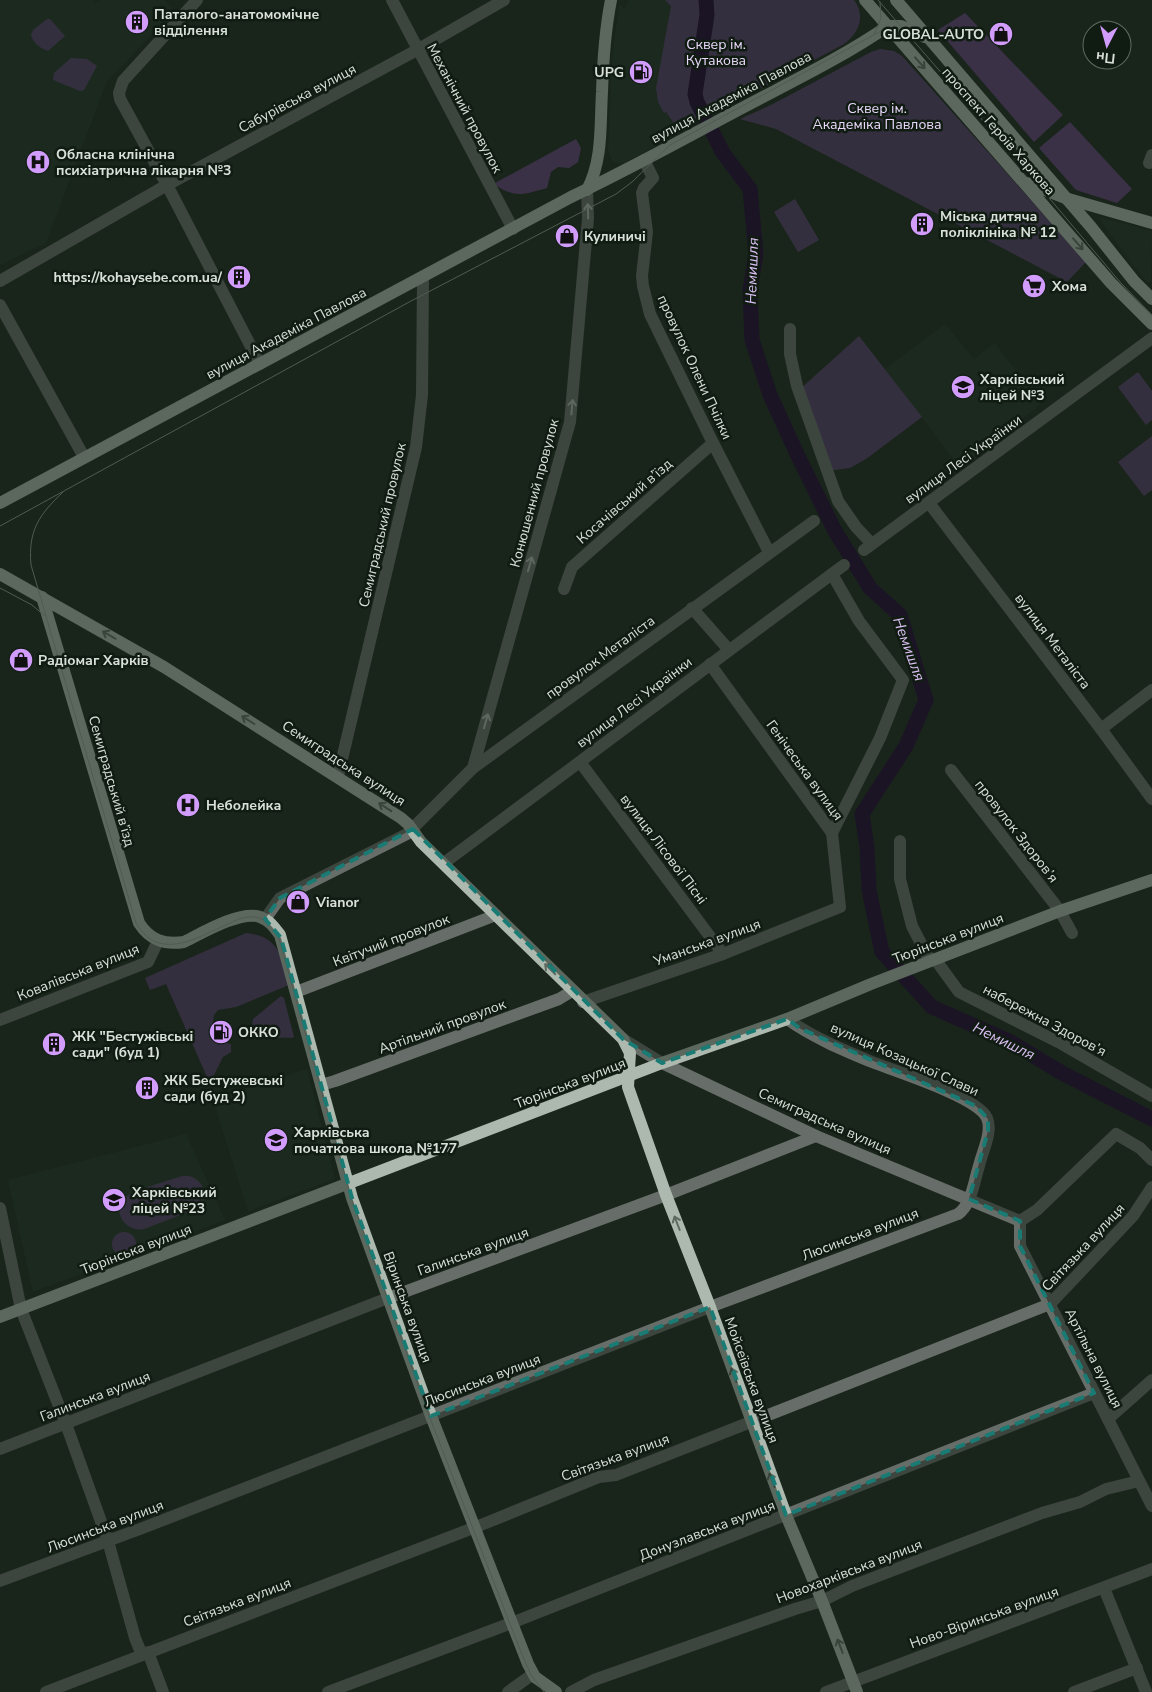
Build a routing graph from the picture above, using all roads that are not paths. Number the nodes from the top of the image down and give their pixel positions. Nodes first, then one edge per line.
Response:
1 (197, 0) edge
2 (392, 0) edge
3 (504, 0) edge
4 (611, 0) edge
5 (865, 0) edge
6 (896, 0) edge
7 (888, 26) junction
8 (934, 43) junction
9 (417, 50) junction
10 (644, 160) junction
11 (1023, 181) junction
12 (168, 184) junction
13 (587, 190) junction
14 (1065, 198) junction
15 (1152, 223) edge
16 (512, 229) junction
17 (423, 277) junction
18 (0, 281) edge
19 (1151, 295) edge
20 (1123, 296) junction
21 (0, 306) edge
22 (1152, 324) edge
23 (790, 329) dead end
24 (1152, 338) edge
25 (260, 364) junction
26 (713, 443) junction
27 (84, 457) junction
28 (0, 503) edge
29 (929, 503) junction
30 (814, 521) dead end
31 (769, 552) junction
32 (844, 565) dead end
33 (1, 573) edge
34 (832, 574) junction
35 (564, 588) dead end
36 (42, 596) junction
37 (692, 608) junction
38 (729, 650) junction
39 (710, 664) junction
40 (1152, 690) edge
41 (1101, 729) junction
42 (580, 762) junction
43 (473, 768) junction
44 (951, 770) dead end
45 (338, 776) junction
46 (1152, 800) edge
47 (413, 829) junction
48 (832, 833) junction
49 (900, 841) dead end
50 (444, 863) junction
51 (1152, 880) edge
52 (840, 907) joint
53 (1060, 911) junction
54 (496, 915) junction
55 (264, 919) junction
56 (1072, 933) dead end
57 (158, 941) junction
58 (724, 954) junction
59 (929, 961) junction
60 (572, 990) junction
61 (296, 992) junction
62 (584, 1002) junction
63 (787, 1019) junction
64 (0, 1020) edge
65 (623, 1039) junction
66 (662, 1063) junction
67 (630, 1076) junction
68 (321, 1085) junction
69 (1152, 1096) edge
70 (816, 1136) junction
71 (1152, 1160) edge
72 (348, 1183) junction
73 (1152, 1188) edge
74 (666, 1195) junction
75 (969, 1199) junction
76 (0, 1208) edge
77 (1020, 1221) junction
78 (388, 1298) junction
79 (1050, 1304) junction
80 (710, 1307) junction
81 (21, 1309) junction
82 (0, 1317) edge
83 (1152, 1380) edge
84 (1094, 1393) junction
85 (431, 1416) junction
86 (1108, 1419) junction
87 (750, 1421) junction
88 (66, 1424) junction
89 (0, 1449) edge
90 (1139, 1481) junction
91 (1152, 1506) edge
92 (786, 1515) junction
93 (475, 1527) junction
94 (108, 1541) junction
95 (1152, 1569) edge
96 (0, 1581) edge
97 (1104, 1588) junction
98 (822, 1601) junction
99 (512, 1623) junction
100 (145, 1654) junction
101 (1137, 1668) junction
102 (533, 1674) junction
103 (855, 1687) edge
104 (46, 1692) edge
105 (163, 1692) edge
106 (328, 1692) edge
107 (508, 1692) edge
108 (556, 1692) edge
109 (571, 1692) edge
110 (826, 1692) edge
111 (1074, 1692) edge
112 (1146, 1692) edge

1 - 12 street
2 - 9 street, Механічний провулок
3 - 9 street, Сабурівська вулиця
4 - 13 main road
5 - 7 main road, проспект Героїв Харкова
6 - 8 main road, проспект Героїв Харкова
7 - 8 main road
7 - 10 main road, вулиця Академіка Павлова
7 -> 11 main road, проспект Героїв Харкова
8 - 14 main road, проспект Героїв Харкова
9 - 12 street, Сабурівська вулиця
9 - 16 street, Механічний провулок
10 - 13 main road, вулиця Академіка Павлова
10 - 26 street, провулок Олени Пчілки
11 - 14 main road
11 -> 20 main road, проспект Героїв Харкова
12 - 18 street, Сабурівська вулиця
12 - 25 street
13 - 16 main road, вулиця Академіка Павлова
43 -> 13 street, Конюшенний провулок
14 - 15 main road
14 - 19 main road, проспект Героїв Харкова
16 - 17 main road, вулиця Академіка Павлова
17 - 25 main road, вулиця Академіка Павлова
17 - 45 street, Семиградський провулок
19 - 20 main road
20 - 22 main road, проспект Героїв Харкова
21 - 27 street
23 - 29 street, вулиця Лесі Українки
24 - 29 street, вулиця Лесі Українки
25 - 27 main road, вулиця Академіка Павлова
26 - 31 street, провулок Олени Пчілки
26 - 35 street, Косачівський в’їзд
27 - 28 main road, вулиця Академіка Павлова
29 - 41 street, вулиця Металіста
30 - 31 street, провулок Металіста
31 - 37 street, провулок Металіста
32 - 34 street, вулиця Лесі Українки
33 - 36 main road, Семиградська вулиця
34 - 38 street, вулиця Лесі Українки
34 - 48 street
45 -> 36 main road, Семиградська вулиця
36 - 57 main road, Семиградський в’їзд
37 - 38 street
37 - 43 street, провулок Металіста
38 - 39 street, вулиця Лесі Українки
39 - 42 street, вулиця Лесі Українки
39 - 48 street, Генічеська вулиця
40 - 41 street
41 - 46 street, вулиця Металіста
42 - 50 street, вулиця Лесі Українки
42 - 58 street, вулиця Лісової Пісні
43 - 47 street, провулок Металіста
44 - 53 street, провулок Здоров’я
47 -> 45 main road, Семиградська вулиця
47 - 50 main road, Семиградська вулиця
47 - 55 street
48 - 52 street, Генічеська вулиця
49 - 59 street, набережна Здоров’я
50 - 54 main road, Семиградська вулиця
51 - 53 main road, Тюрінська вулиця
52 - 58 street, Уманська вулиця
53 - 56 street, провулок Здоров’я
53 - 59 main road, Тюрінська вулиця
60 -> 54 main road, Семиградська вулиця
54 - 61 street, Квітучий провулок
55 - 57 main road
55 - 61 main road, Віринська вулиця
57 - 64 street, Ковалівська вулиця
58 - 62 street, Уманська вулиця
59 - 63 main road, Тюрінська вулиця
59 - 69 street, набережна Здоров’я
60 - 62 main road, Семиградська вулиця
60 - 68 street, Артільний провулок
61 - 68 main road, Віринська вулиця
62 - 65 main road, Семиградська вулиця
63 - 66 main road, Тюрінська вулиця
63 - 75 street, вулиця Козацької Слави
65 - 66 street, Семиградська вулиця
65 - 67 main road, Семиградська вулиця
66 - 67 main road, Тюрінська вулиця
66 - 70 street, Семиградська вулиця
67 - 72 main road, Тюрінська вулиця
67 - 74 main road, Мойсеївська вулиця
68 - 72 main road, Віринська вулиця
70 - 74 street, Галинська вулиця
70 - 75 street, Семиградська вулиця
71 - 77 street
72 - 78 main road, Віринська вулиця
72 - 81 main road, Тюрінська вулиця
73 - 79 street, Світязька вулиця
74 - 78 street, Галинська вулиця
80 -> 74 main road, Мойсеївська вулиця
75 - 77 street, Семиградська вулиця
75 - 80 street, Люсинська вулиця
76 - 81 street
77 - 79 street, Артільна вулиця
78 - 85 main road, Віринська вулиця
78 - 88 street, Галинська вулиця
79 - 84 street, Артільна вулиця
79 - 87 street, Світязька вулиця
80 - 85 street, Люсинська вулиця
87 -> 80 main road, Мойсеївська вулиця
81 - 82 main road, Тюрінська вулиця
81 - 88 street
83 - 86 street
84 - 86 street, Артільна вулиця
84 - 92 street, Донузлавська вулиця
85 - 93 main road, Віринська вулиця
85 - 94 street, Люсинська вулиця
86 - 90 street, Артільна вулиця
92 -> 87 main road, Мойсеївська вулиця
87 - 93 street, Світязька вулиця
88 - 89 street, Галинська вулиця
88 - 94 street
90 - 91 street, Артільна вулиця
90 - 98 street, Новохарківська вулиця
92 - 98 main road, Мойсеївська вулиця
92 - 99 street, Донузлавська вулиця
93 - 99 main road, Віринська вулиця
93 - 100 street, Світязька вулиця
94 - 96 street, Люсинська вулиця
94 - 100 street
95 - 97 street, Ново-Віринська вулиця
97 - 101 street
97 - 103 street, Ново-Віринська вулиця
103 -> 98 main road, Мойсеївська вулиця
98 - 109 street, Новохарківська вулиця
99 - 102 main road, Віринська вулиця
99 - 106 street, Донузлавська вулиця
100 - 104 street, Світязька вулиця
100 - 105 street
101 - 111 street
101 - 112 street
102 - 107 street
102 - 108 main road, Віринська вулиця
103 - 110 street, Ново-Віринська вулиця

